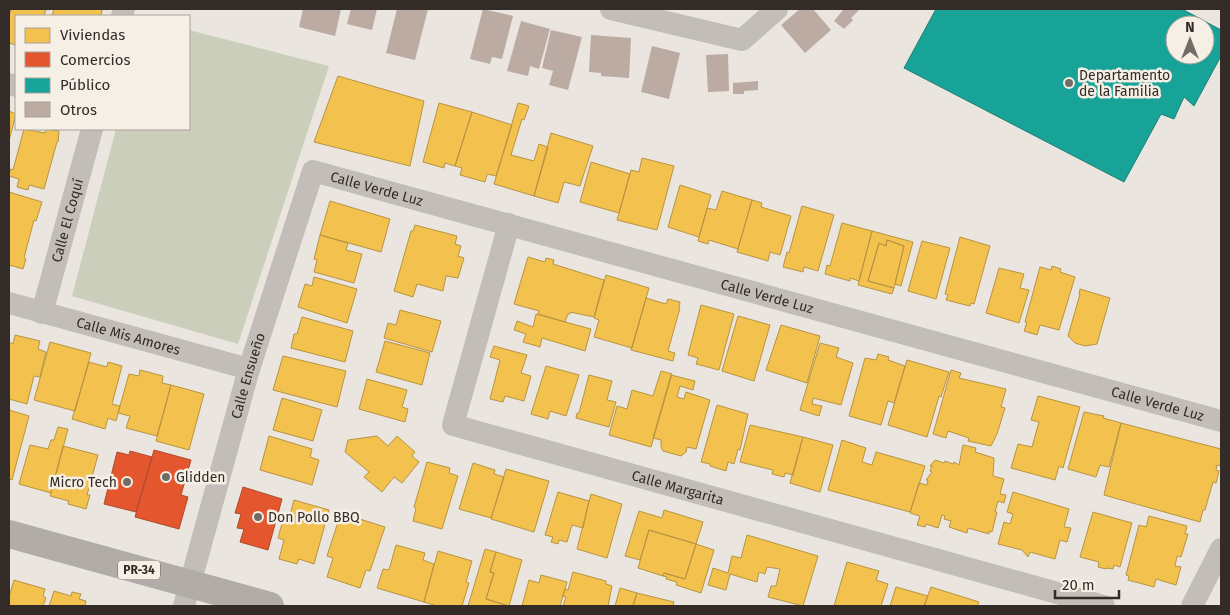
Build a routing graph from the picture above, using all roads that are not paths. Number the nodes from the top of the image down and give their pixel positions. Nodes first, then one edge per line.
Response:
1 (611, 9) edge
2 (777, 9) edge
3 (92, 130) edge
4 (313, 171) joint
5 (509, 224) junction
6 (9, 303) edge
7 (42, 313) junction
8 (249, 369) junction
9 (1221, 421) edge
10 (9, 534) edge
11 (1221, 549) edge
12 (188, 595) edge
13 (270, 606) edge
14 (1104, 606) edge
15 (1192, 606) edge

1 - 2 street
3 - 7 street, Calle El Coquí
4 - 5 street, Calle Verde Luz
4 - 8 street, Calle Ensueño
5 - 9 street, Calle Verde Luz
5 - 14 street, Calle Margarita
6 - 7 street, Calle Mis Amores
7 - 8 street, Calle Mis Amores
8 - 12 street, Calle Ensueño
10 - 12 main road, PR-34
11 - 15 street
12 - 13 main road, PR-34

